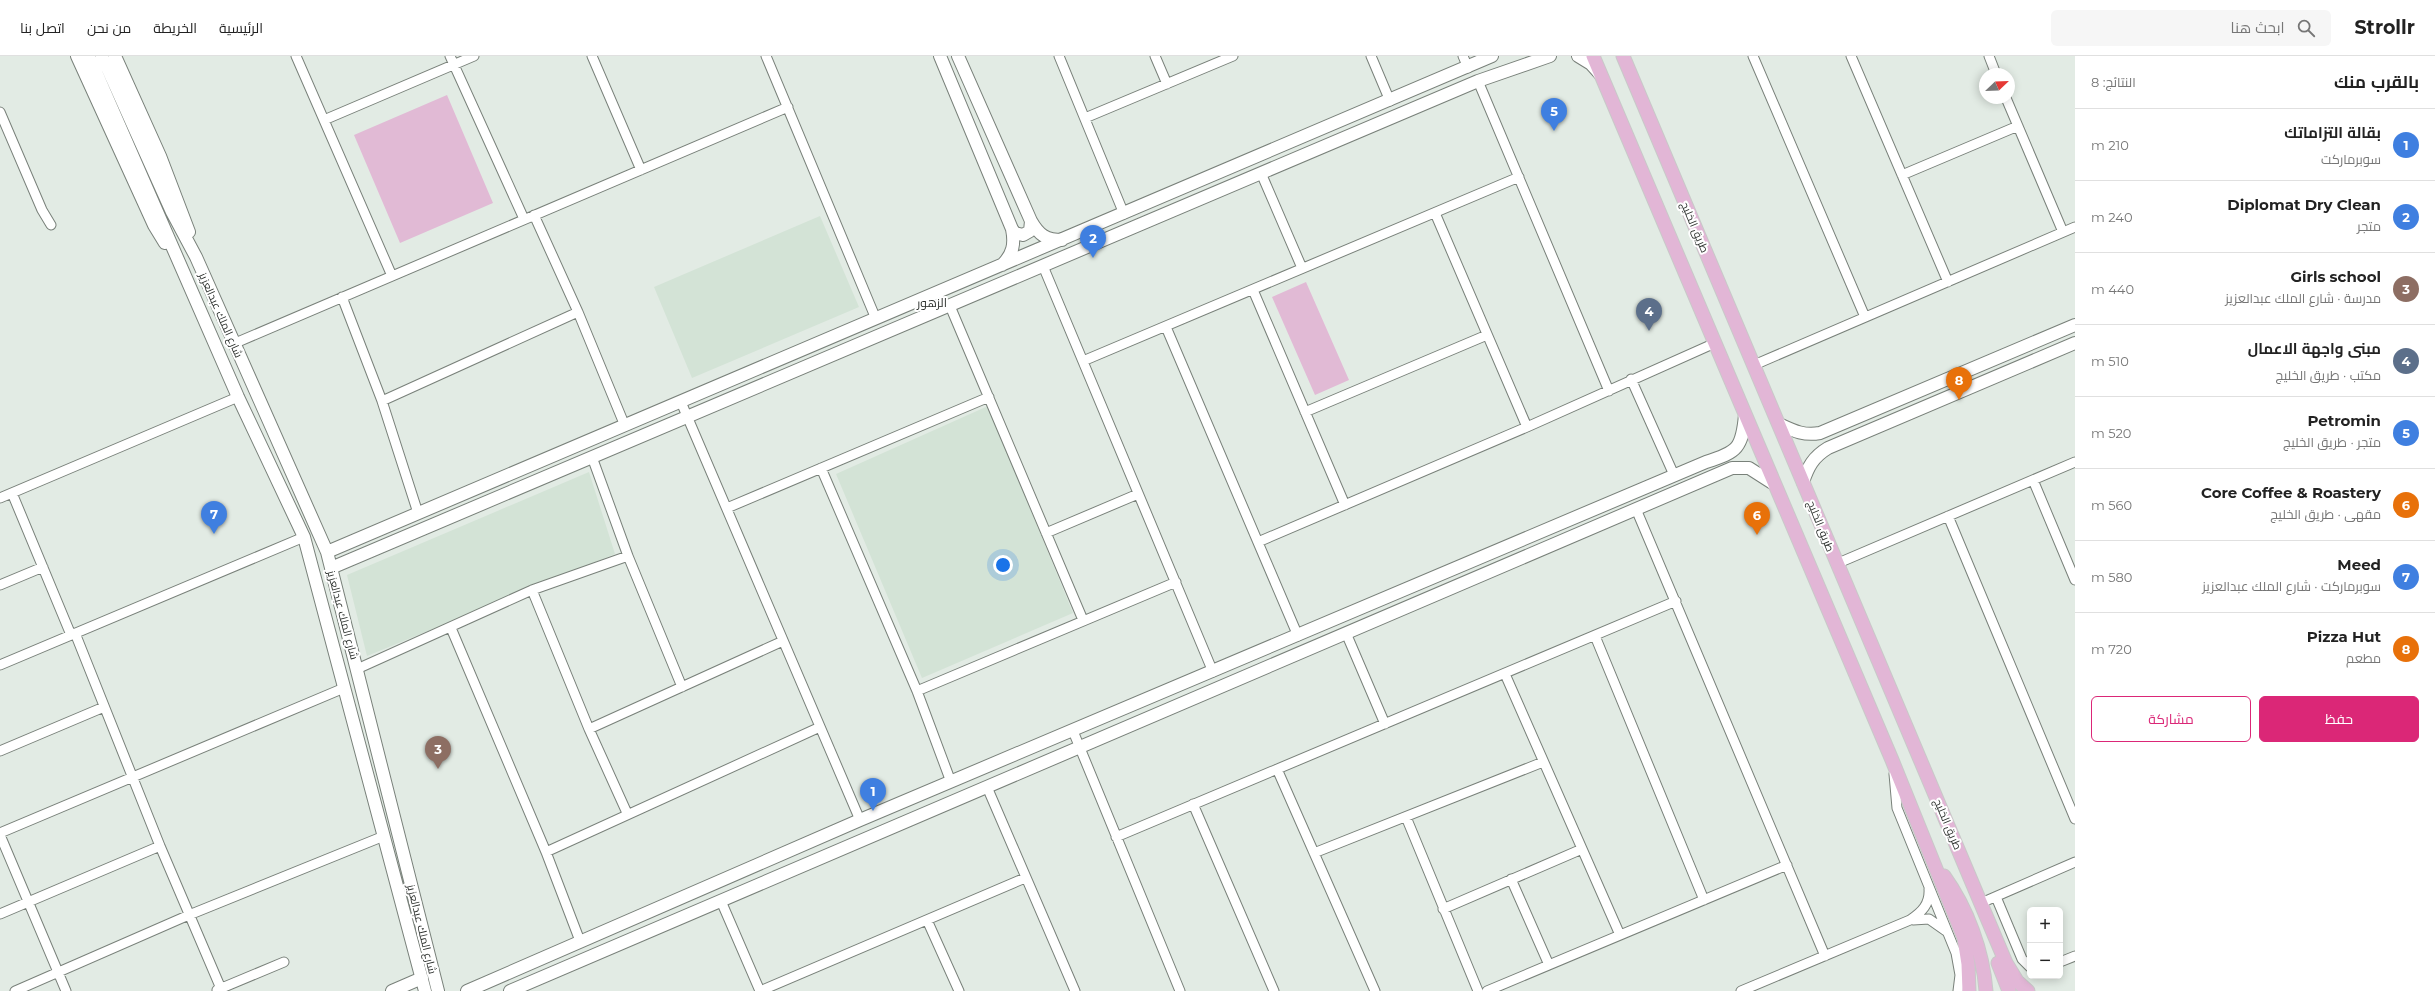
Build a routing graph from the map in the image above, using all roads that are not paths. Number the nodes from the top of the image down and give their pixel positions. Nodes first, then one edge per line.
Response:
1 (77, 56) edge
2 (89, 56) edge
3 (102, 56) edge
4 (115, 56) edge
5 (296, 56) edge
6 (474, 56) edge
7 (592, 56) edge
8 (766, 56) edge
9 (940, 56) edge
10 (958, 56) edge
11 (1059, 56) edge
12 (1155, 56) edge
13 (1233, 56) edge
14 (1371, 56) edge
15 (1463, 56) edge
16 (1492, 56) edge
17 (1549, 56) edge
18 (1578, 56) edge
19 (1593, 56) edge
20 (1623, 56) edge
21 (1627, 56) edge
22 (1753, 56) edge
23 (1851, 56) edge
24 (1989, 56) edge
25 (452, 60) edge
26 (1468, 68) junction
27 (1994, 68) edge
28 (1628, 70) junction
29 (1601, 74) junction
30 (1478, 81) junction
31 (1167, 84) junction
32 (1390, 101) junction
33 (2009, 104) edge
34 (788, 107) junction
35 (0, 112) edge
36 (1085, 118) junction
37 (324, 120) junction
38 (2018, 126) junction
39 (641, 170) junction
40 (1261, 173) junction
41 (1902, 175) junction
42 (1519, 177) junction
43 (1435, 213) junction
44 (1124, 214) junction
45 (534, 215) junction
46 (524, 220) junction
47 (1031, 221) junction
48 (51, 225) dead end
49 (2075, 227) edge
50 (1012, 229) junction
51 (2063, 232) junction
52 (1063, 240) junction
53 (1072, 254) junction
54 (196, 257) junction
55 (179, 263) junction
56 (1001, 266) junction
57 (1043, 266) junction
58 (1302, 268) junction
59 (392, 276) junction
60 (1948, 282) junction
61 (1253, 290) junction
62 (342, 297) junction
63 (950, 306) junction
64 (578, 312) junction
65 (1866, 317) junction
66 (876, 319) junction
67 (2075, 325) edge
68 (1166, 327) junction
69 (1487, 335) junction
70 (1714, 343) junction
71 (233, 344) junction
72 (2075, 344) edge
73 (1083, 361) junction
74 (1754, 365) junction
75 (1631, 379) junction
76 (1609, 391) junction
77 (989, 397) junction
78 (238, 398) junction
79 (382, 401) junction
80 (681, 402) junction
81 (1305, 412) junction
82 (1745, 414) junction
83 (687, 417) junction
84 (1779, 424) junction
85 (625, 426) junction
86 (1526, 427) junction
87 (592, 457) junction
88 (2075, 462) edge
89 (1694, 467) junction
90 (821, 468) junction
91 (1674, 475) junction
92 (2033, 480) junction
93 (1803, 482) junction
94 (1774, 484) junction
95 (1691, 486) junction
96 (12, 493) junction
97 (1138, 494) junction
98 (0, 498) edge
99 (1345, 505) junction
100 (726, 508) junction
101 (1636, 509) junction
102 (418, 513) junction
103 (1948, 516) junction
104 (1046, 533) junction
105 (304, 537) junction
106 (1258, 542) junction
107 (327, 552) junction
108 (628, 556) junction
109 (2072, 562) edge
110 (1836, 564) junction
111 (43, 567) junction
112 (331, 568) junction
113 (2075, 580) edge
114 (1176, 582) junction
115 (0, 585) edge
116 (532, 590) junction
117 (1676, 601) junction
118 (1083, 620) junction
119 (451, 628) junction
120 (1346, 633) junction
121 (73, 634) junction
122 (1298, 636) junction
123 (1595, 636) junction
124 (783, 641) junction
125 (0, 665) edge
126 (357, 669) junction
127 (1213, 672) junction
128 (1505, 674) junction
129 (682, 687) junction
130 (344, 688) junction
131 (917, 691) junction
132 (104, 707) junction
133 (1385, 724) junction
134 (820, 727) junction
135 (589, 729) junction
136 (1073, 731) junction
137 (1079, 747) junction
138 (0, 751) edge
139 (1892, 760) junction
140 (1543, 762) junction
141 (1277, 769) junction
142 (133, 777) junction
143 (951, 782) junction
144 (987, 787) junction
145 (1193, 804) junction
146 (627, 813) junction
147 (1406, 817) junction
148 (2075, 819) edge
149 (860, 820) junction
150 (0, 834) edge
151 (384, 836) junction
152 (1116, 837) junction
153 (160, 846) junction
154 (1582, 849) junction
155 (546, 852) junction
156 (1314, 853) junction
157 (1932, 860) junction
158 (2075, 862) edge
159 (1787, 865) junction
160 (1025, 878) junction
161 (1511, 879) junction
162 (1927, 880) junction
163 (1996, 897) junction
164 (1704, 900) junction
165 (721, 901) junction
166 (29, 903) junction
167 (1981, 904) junction
168 (1444, 908) junction
169 (0, 914) edge
170 (189, 915) junction
171 (927, 920) junction
172 (1910, 920) junction
173 (1947, 933) junction
174 (1620, 935) junction
175 (580, 941) junction
176 (1825, 956) junction
177 (2075, 956) edge
178 (2063, 961) edge
179 (284, 962) dead end
180 (1968, 964) junction
181 (2027, 964) edge
182 (1549, 965) junction
183 (58, 973) junction
184 (422, 978) junction
185 (439, 988) edge
186 (220, 990) edge
187 (15, 991) edge
188 (66, 991) edge
189 (392, 991) edge
190 (425, 991) edge
191 (467, 991) edge
192 (510, 991) edge
193 (760, 991) edge
194 (959, 991) edge
195 (1075, 991) edge
196 (1180, 991) edge
197 (1274, 991) edge
198 (1375, 991) edge
199 (1478, 991) edge
200 (1486, 991) edge
201 (1741, 991) edge
202 (1958, 991) edge
203 (1964, 991) edge
204 (1969, 991) edge
205 (1986, 991) edge
206 (2008, 991) edge
207 (2028, 991) edge

1 - 55 street, شارع الملك عبدالعزيز
2 - 55 street, شارع الملك عبدالعزيز
3 - 54 street, شارع الملك عبدالعزيز
4 - 54 street, شارع الملك عبدالعزيز
5 - 37 street
6 - 25 street
7 - 39 street
8 - 34 street
9 - 50 street
10 - 47 street
11 - 36 street
12 - 31 street
13 - 31 street
14 - 32 street
15 - 26 street
16 - 26 street
17 - 30 street
18 - 29 street
19 - 29 main road
20 - 28 main road, طريق الخليج
21 - 28 street
22 - 65 street
23 - 41 street
24 - 27 street
25 - 37 street
25 - 46 street
26 - 32 street
28 - 74 main road, طريق الخليج
29 - 70 main road
30 - 40 street
30 - 42 street
31 - 36 street
32 - 44 street
33 - 38 street
34 - 39 street
34 - 66 street
35 - 48 street
36 - 44 street
37 - 59 street
38 - 41 street
38 - 51 street
39 - 45 street
40 - 53 street
40 - 58 street
41 - 60 street
42 - 43 street
42 - 76 street
43 - 58 street
43 - 69 street
44 - 52 street
44 - 53 street
45 - 46 street
45 - 64 street
46 - 59 street
47 - 50 street
47 - 52 street
49 - 51 street
50 - 56 street
51 - 60 street
52 - 56 street
53 - 57 street
54 - 71 street, شارع الملك عبدالعزيز
55 - 78 street, شارع الملك عبدالعزيز
56 - 66 street
57 - 63 street
57 - 73 street
58 - 61 street
59 - 62 street
60 - 65 street
61 - 68 street
61 - 81 street
62 - 71 street
62 - 79 street
63 - 77 street
63 - 83 street
64 - 79 street
64 - 85 street
65 - 74 street
66 - 80 street
67 - 84 street
68 - 73 street
68 - 106 street
69 - 81 street
69 - 86 street
70 - 75 street
70 - 82 main road
71 - 107 street, شارع الملك عبدالعزيز
72 - 93 street
73 - 97 street
74 - 84 main road, طريق الخليج
75 - 76 street
75 - 91 street
76 - 86 street
77 - 90 street
77 - 104 street
78 - 96 street
78 - 105 street, شارع الملك عبدالعزيز
79 - 102 street
80 - 83 street
80 - 85 street
81 - 99 street
82 - 89 street
82 - 94 main road
83 - 87 street
83 - 100 street
84 - 93 main road, طريق الخليج
85 - 102 street
86 - 99 street
87 - 108 street
87 - 112 street
88 - 92 street
89 - 91 street
89 - 95 street
90 - 100 street
90 - 131 street
91 - 122 street
92 - 103 street
92 - 109 street
93 - 110 main road, طريق الخليج
94 - 95 street
94 - 139 main road
95 - 101 street
96 - 98 street
96 - 111 street
97 - 104 street
97 - 114 street
99 - 106 street
100 - 124 street
101 - 117 street
101 - 120 street
102 - 107 street
103 - 110 street
103 - 148 street
104 - 118 street
105 - 121 street
105 - 130 street, شارع الملك عبدالعزيز
106 - 122 street
107 - 112 street, شارع الملك عبدالعزيز
108 - 116 street
108 - 129 street
109 - 113 street
110 - 167 main road, طريق الخليج
111 - 115 street
111 - 121 street
112 - 126 street, شارع الملك عبدالعزيز
114 - 118 street
114 - 127 street
116 - 119 street
116 - 135 street
117 - 123 street
117 - 159 street
118 - 131 street
119 - 126 street
119 - 155 street
120 - 133 street
120 - 137 street
121 - 125 street
121 - 132 street
122 - 127 street
123 - 128 street
123 - 164 street
124 - 129 street
124 - 134 street
126 - 185 street, شارع الملك عبدالعزيز
127 - 136 street
128 - 133 street
128 - 140 street
129 - 135 street
130 - 142 street
130 - 151 street, شارع الملك عبدالعزيز
131 - 143 street
132 - 138 street
132 - 142 street
133 - 141 street
134 - 146 street
134 - 149 street
135 - 146 street
136 - 137 street
136 - 143 street
137 - 144 street
137 - 152 street
139 - 157 main road
139 - 162 street
140 - 147 street
140 - 154 street
141 - 145 street
141 - 156 street
142 - 150 street
142 - 153 street
143 - 149 street
144 - 160 street
144 - 165 street
145 - 152 street
145 - 197 street
146 - 155 street
147 - 156 street
147 - 168 street
149 - 175 street
150 - 166 street
151 - 170 street
151 - 184 street, شارع الملك عبدالعزيز
152 - 196 street
153 - 166 street
153 - 170 street
154 - 161 street
154 - 174 street
155 - 175 street
156 - 198 street
157 - 180 main road
157 - 205 main road
158 - 163 street
159 - 164 street
159 - 176 street
160 - 171 street
160 - 195 street
161 - 168 street
161 - 182 street
162 - 172 street
162 - 173 street
163 - 167 street
163 - 181 street
164 - 174 street
165 - 192 street
165 - 193 street
166 - 169 street
166 - 183 street
167 - 206 main road
167 - 207 main road, طريق الخليج
168 - 199 street
170 - 183 street
170 - 186 street
171 - 193 street
171 - 194 street
172 - 173 street
172 - 176 street
173 - 202 street
174 - 182 street
175 - 191 street
176 - 201 street
177 - 178 street
179 - 186 street
180 - 203 street
180 - 204 main road
182 - 200 street
183 - 187 street
183 - 188 street
184 - 189 street
184 - 190 street, شارع الملك عبدالعزيز

